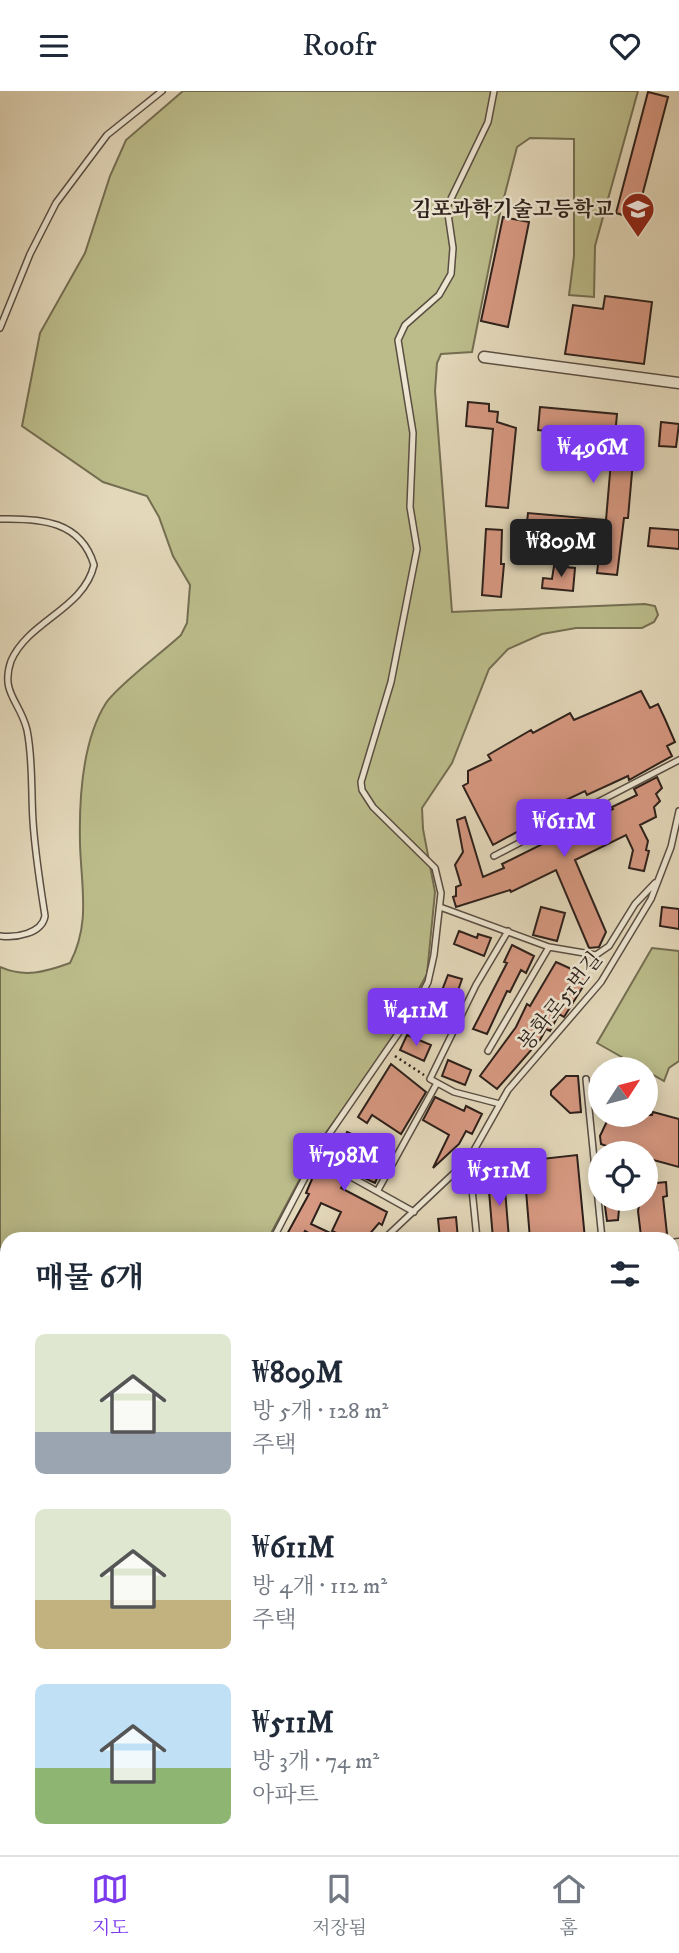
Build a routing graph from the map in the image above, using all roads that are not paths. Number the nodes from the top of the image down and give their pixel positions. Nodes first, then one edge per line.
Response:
1 (162, 91) edge
2 (494, 91) edge
3 (0, 328) edge
4 (484, 357) dead end
5 (679, 383) edge
6 (0, 519) edge
7 (679, 760) edge
8 (679, 811) edge
9 (494, 856) dead end
10 (660, 878) junction
11 (440, 907) junction
12 (508, 931) junction
13 (0, 936) edge
14 (548, 947) junction
15 (488, 1051) dead end
16 (586, 1079) dead end
17 (437, 1083) junction
18 (500, 1104) junction
19 (469, 1159) junction
20 (353, 1178) dead end
21 (378, 1190) junction
22 (414, 1212) junction
23 (277, 1232) edge
24 (392, 1232) edge
25 (476, 1232) edge
26 (600, 1232) edge

1 - 3 lane
2 - 11 lane
4 - 5 street
6 - 13 lane
7 - 9 lane
8 - 10 lane, 봉화로51번길
10 - 14 lane, 봉화로51번길
10 - 18 lane, 봉화로51번길
11 - 12 lane, 봉화로51번길
11 - 23 lane
12 - 14 lane, 봉화로51번길
12 - 17 lane
14 - 15 lane, 봉화로51번길
16 - 26 lane
17 - 18 lane
17 - 21 lane
18 - 19 lane, 봉화로51번길
19 - 22 lane, 봉화로51번길
19 - 25 lane
20 - 21 lane
21 - 22 lane
22 - 24 lane, 봉화로51번길

